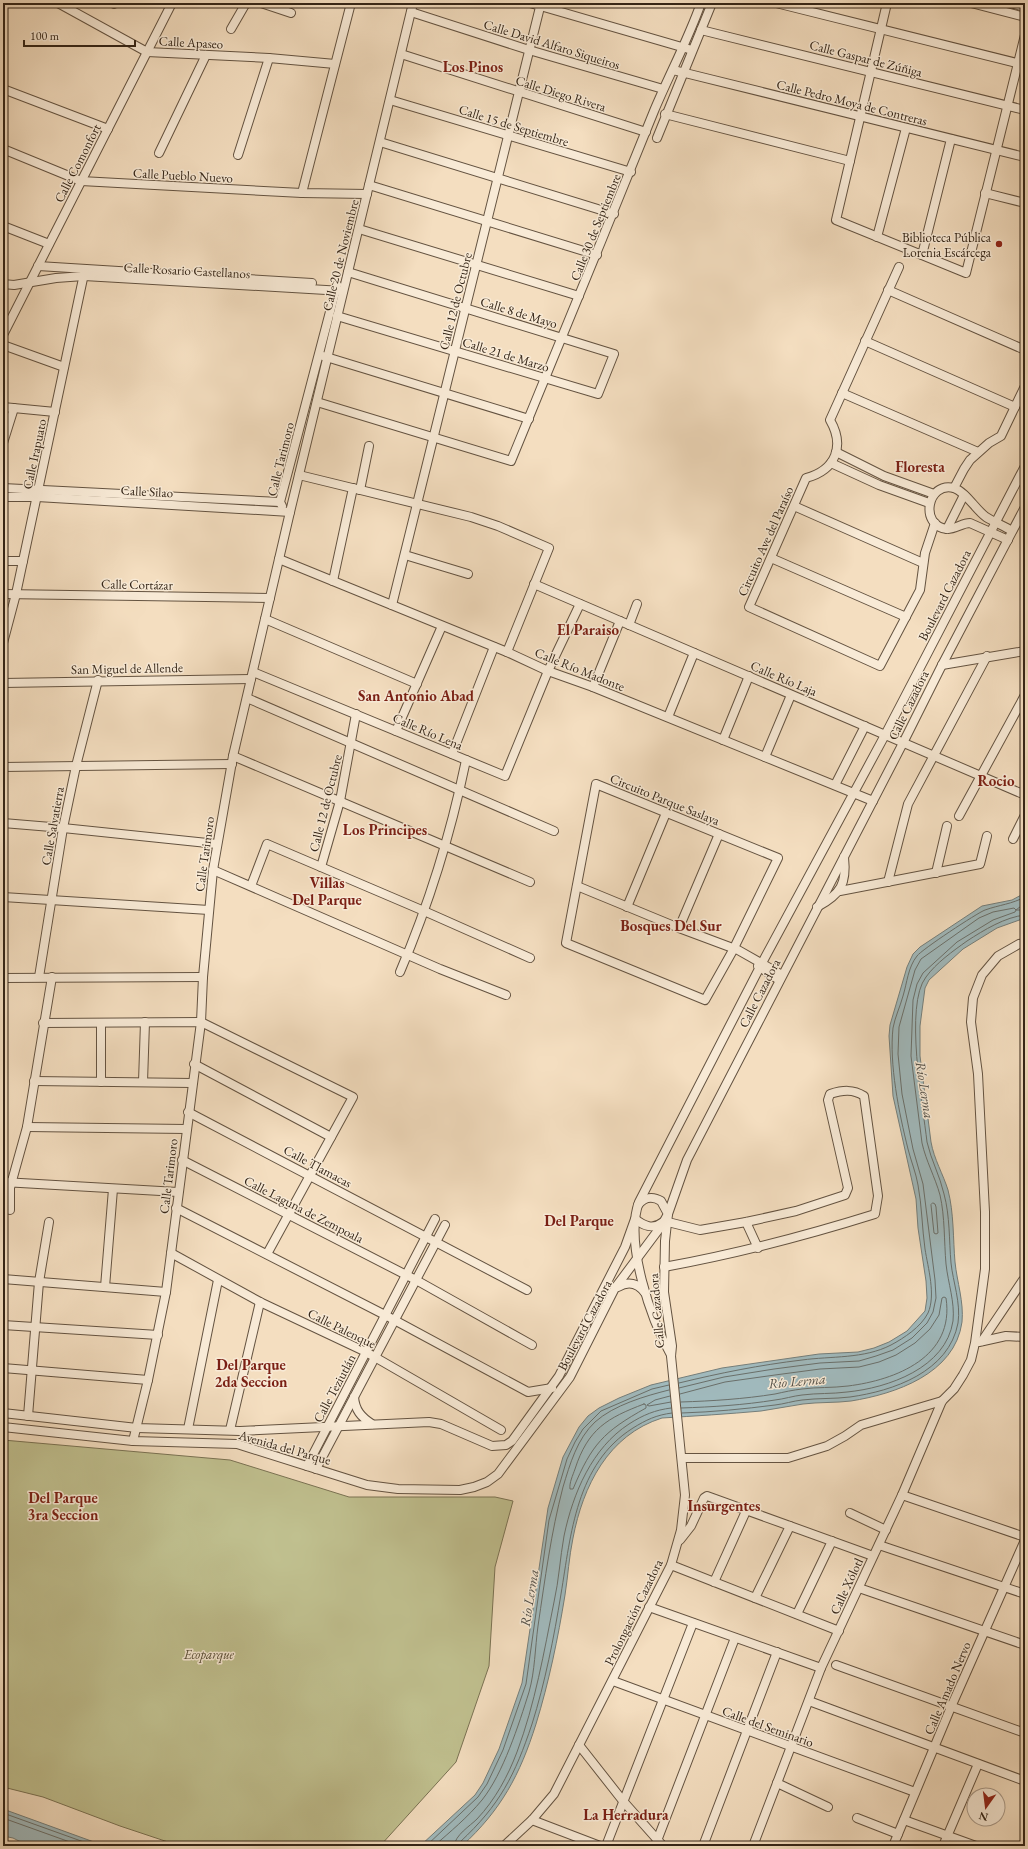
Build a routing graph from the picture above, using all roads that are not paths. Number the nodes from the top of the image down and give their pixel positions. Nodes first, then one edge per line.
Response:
1 (58, 3) edge
2 (172, 3) edge
3 (246, 3) edge
4 (261, 3) edge
5 (351, 3) edge
6 (413, 3) edge
7 (530, 3) edge
8 (776, 3) edge
9 (888, 3) edge
10 (971, 3) edge
11 (1010, 3) edge
12 (542, 4) edge
13 (698, 4) edge
14 (711, 5) edge
15 (1025, 7) edge
16 (411, 12) junction
17 (291, 14) dead end
18 (1025, 16) edge
19 (231, 29) dead end
20 (881, 29) junction
21 (701, 30) junction
22 (1025, 35) edge
23 (683, 46) junction
24 (693, 49) junction
25 (529, 50) junction
26 (147, 52) junction
27 (401, 54) junction
28 (206, 55) junction
29 (269, 58) junction
30 (335, 64) junction
31 (1022, 64) edge
32 (673, 70) junction
33 (871, 72) junction
34 (683, 73) junction
35 (3, 89) edge
36 (663, 89) junction
37 (519, 92) junction
38 (390, 100) junction
39 (1007, 105) junction
40 (1025, 110) edge
41 (665, 114) junction
42 (860, 116) junction
43 (906, 128) junction
44 (108, 129) junction
45 (646, 132) junction
46 (508, 136) junction
47 (657, 138) dead end
48 (951, 139) junction
49 (380, 142) junction
50 (3, 149) edge
51 (996, 150) junction
52 (159, 153) dead end
53 (238, 156) dead end
54 (1025, 157) edge
55 (850, 161) junction
56 (631, 172) junction
57 (498, 178) junction
58 (81, 181) junction
59 (369, 185) junction
60 (302, 193) junction
61 (985, 193) junction
62 (367, 194) junction
63 (1025, 203) edge
64 (614, 214) junction
65 (488, 221) junction
66 (3, 226) edge
67 (359, 229) junction
68 (877, 237) junction
69 (49, 244) junction
70 (597, 254) junction
71 (922, 255) junction
72 (477, 265) junction
73 (38, 266) junction
74 (899, 267) dead end
75 (348, 272) junction
76 (84, 273) junction
77 (29, 282) junction
78 (3, 284) edge
79 (340, 288) junction
80 (888, 290) junction
81 (579, 296) junction
82 (466, 308) junction
83 (337, 316) junction
84 (3, 335) edge
85 (562, 338) junction
86 (865, 341) junction
87 (3, 345) edge
88 (1025, 350) edge
89 (455, 351) junction
90 (318, 355) junction
91 (328, 358) junction
92 (64, 367) junction
93 (546, 378) junction
94 (1025, 386) edge
95 (842, 393) junction
96 (445, 394) junction
97 (598, 394) joint
98 (316, 402) junction
99 (3, 407) edge
100 (1015, 407) junction
101 (14, 408) junction
102 (55, 412) junction
103 (528, 419) junction
104 (434, 437) junction
105 (3, 443) edge
106 (369, 446) dead end
107 (836, 452) junction
108 (978, 452) junction
109 (831, 463) junction
110 (1025, 466) edge
111 (299, 475) junction
112 (3, 488) edge
113 (954, 488) junction
114 (356, 489) junction
115 (38, 493) junction
116 (934, 494) junction
117 (964, 495) junction
118 (3, 496) edge
119 (280, 502) junction
120 (929, 503) junction
121 (417, 504) junction
122 (794, 506) junction
123 (1025, 508) edge
124 (290, 512) junction
125 (996, 522) junction
126 (935, 523) junction
127 (947, 528) junction
128 (1012, 531) junction
129 (991, 532) junction
130 (1008, 540) junction
131 (405, 555) junction
132 (771, 558) junction
133 (279, 559) junction
134 (3, 561) edge
135 (23, 561) junction
136 (923, 563) junction
137 (468, 574) dead end
138 (333, 581) junction
139 (534, 584) junction
140 (3, 594) edge
141 (16, 594) junction
142 (270, 598) junction
143 (580, 604) junction
144 (637, 604) dead end
145 (392, 605) junction
146 (906, 617) junction
147 (265, 619) junction
148 (620, 621) junction
149 (629, 625) junction
150 (442, 626) junction
151 (3, 643) edge
152 (494, 647) junction
153 (1025, 651) edge
154 (507, 652) junction
155 (694, 653) junction
156 (987, 656) junction
157 (942, 665) junction
158 (548, 671) junction
159 (252, 675) junction
160 (749, 676) junction
161 (98, 680) junction
162 (3, 683) edge
163 (417, 684) junction
164 (593, 687) junction
165 (791, 694) junction
166 (1025, 695) edge
167 (247, 698) junction
168 (356, 714) junction
169 (668, 717) junction
170 (865, 726) junction
171 (396, 731) junction
172 (885, 735) junction
173 (723, 740) junction
174 (904, 742) junction
175 (352, 744) junction
176 (452, 754) junction
177 (934, 756) junction
178 (765, 757) junction
179 (232, 760) junction
180 (466, 760) junction
181 (76, 766) junction
182 (3, 767) edge
183 (981, 776) junction
184 (835, 785) junction
185 (459, 790) junction
186 (854, 793) junction
187 (1025, 795) edge
188 (340, 801) junction
189 (873, 801) junction
190 (666, 812) junction
191 (1025, 815) edge
192 (960, 816) dead end
193 (3, 823) edge
194 (947, 826) dead end
195 (63, 828) junction
196 (554, 831) dead end
197 (719, 834) junction
198 (986, 836) dead end
199 (1013, 839) dead end
200 (217, 844) junction
201 (445, 846) junction
202 (844, 857) junction
203 (321, 867) junction
204 (213, 870) junction
205 (936, 872) junction
206 (530, 882) dead end
207 (888, 882) junction
208 (251, 886) junction
209 (577, 886) junction
210 (840, 891) junction
211 (3, 897) edge
212 (51, 901) junction
213 (627, 907) junction
214 (817, 907) junction
215 (208, 910) junction
216 (424, 911) junction
217 (679, 928) junction
218 (1025, 943) edge
219 (731, 949) junction
220 (408, 954) junction
221 (530, 958) dead end
222 (761, 965) junction
223 (400, 972) dead end
224 (52, 977) junction
225 (203, 977) junction
226 (780, 977) junction
227 (3, 978) edge
228 (39, 978) junction
229 (506, 995) dead end
230 (102, 1022) junction
231 (145, 1022) junction
232 (200, 1022) junction
233 (44, 1023) junction
234 (194, 1064) junction
235 (34, 1081) junction
236 (101, 1082) junction
237 (144, 1082) junction
238 (192, 1083) junction
239 (188, 1112) junction
240 (27, 1127) junction
241 (186, 1129) junction
242 (331, 1137) junction
243 (182, 1160) junction
244 (310, 1176) junction
245 (3, 1182) edge
246 (12, 1183) junction
247 (113, 1189) junction
248 (178, 1192) junction
249 (637, 1206) junction
250 (176, 1208) junction
251 (10, 1210) dead end
252 (668, 1214) junction
253 (288, 1215) junction
254 (635, 1218) junction
255 (435, 1219) dead end
256 (49, 1222) dead end
257 (666, 1222) junction
258 (746, 1222) junction
259 (445, 1225) dead end
260 (426, 1236) junction
261 (436, 1242) junction
262 (758, 1248) junction
263 (171, 1253) junction
264 (267, 1254) junction
265 (638, 1258) junction
266 (664, 1267) junction
267 (406, 1274) junction
268 (3, 1279) edge
269 (218, 1280) junction
270 (416, 1280) junction
271 (1024, 1280) edge
272 (38, 1282) junction
273 (105, 1287) junction
274 (615, 1288) junction
275 (527, 1290) dead end
276 (166, 1292) junction
277 (645, 1293) junction
278 (260, 1302) junction
279 (385, 1315) junction
280 (394, 1320) junction
281 (3, 1325) edge
282 (36, 1328) junction
283 (158, 1335) junction
284 (1025, 1337) edge
285 (978, 1342) junction
286 (532, 1344) dead end
287 (366, 1352) junction
288 (671, 1356) junction
289 (375, 1357) junction
290 (3, 1368) edge
291 (32, 1372) junction
292 (148, 1380) junction
293 (564, 1386) junction
294 (551, 1388) junction
295 (354, 1397) junction
296 (942, 1401) junction
297 (3, 1413) edge
298 (28, 1416) junction
299 (372, 1424) junction
300 (339, 1426) junction
301 (3, 1427) edge
302 (327, 1427) junction
303 (137, 1428) junction
304 (188, 1429) junction
305 (230, 1430) junction
306 (501, 1430) dead end
307 (133, 1441) junction
308 (515, 1444) junction
309 (682, 1458) junction
310 (307, 1466) junction
311 (316, 1469) junction
312 (902, 1495) junction
313 (747, 1509) junction
314 (850, 1513) dead end
315 (790, 1526) junction
316 (886, 1530) junction
317 (1025, 1537) edge
318 (1025, 1540) edge
319 (832, 1541) junction
320 (677, 1543) junction
321 (878, 1545) junction
322 (873, 1556) junction
323 (671, 1565) junction
324 (714, 1582) junction
325 (1004, 1587) junction
326 (859, 1588) junction
327 (1025, 1594) edge
328 (755, 1598) junction
329 (649, 1607) junction
330 (797, 1614) junction
331 (693, 1623) junction
332 (839, 1631) junction
333 (985, 1631) junction
334 (735, 1638) junction
335 (1025, 1645) edge
336 (777, 1652) junction
337 (836, 1665) dead end
338 (821, 1668) junction
339 (612, 1682) junction
340 (663, 1700) junction
341 (809, 1701) junction
342 (951, 1707) junction
343 (705, 1715) junction
344 (747, 1731) junction
345 (1025, 1733) edge
346 (579, 1745) junction
347 (791, 1747) junction
348 (934, 1747) junction
349 (978, 1764) junction
350 (1025, 1781) edge
351 (778, 1783) junction
352 (915, 1792) junction
353 (623, 1801) junction
354 (828, 1807) dead end
355 (857, 1818) dead end
356 (532, 1820) junction
357 (904, 1820) junction
358 (898, 1834) junction
359 (948, 1836) junction
360 (1025, 1841) edge
361 (656, 1843) edge
362 (504, 1846) edge
363 (600, 1846) edge
364 (606, 1846) edge
365 (663, 1846) edge
366 (704, 1846) edge
367 (753, 1846) edge
368 (893, 1846) edge
369 (943, 1846) edge
370 (976, 1846) edge
371 (1023, 1846) edge

1 - 26 street, Calle Apaseo
2 - 26 street, Calle Comonfort
3 - 19 street
4 - 17 street
5 - 30 street
6 - 16 street, Calle 20 de Noviembre
7 - 12 street
8 - 20 street
9 - 20 street
10 - 18 street
11 - 15 street
12 - 23 street
12 - 25 street, Calle 12 de Octubre
13 - 14 street
13 - 23 street, Calle 30 de Septiembre
14 - 21 street
16 - 25 street, Calle David Alfaro Siqueiros
16 - 27 street, Calle 20 de Noviembre
20 - 31 street
20 - 33 street
21 - 24 street
21 - 33 street, Calle Gaspar de Zúñiga
22 - 31 street
23 - 24 street
23 - 32 street, Calle 30 de Septiembre
24 - 34 street
25 - 36 street, Calle David Alfaro Siqueiros
25 - 37 street, Calle 12 de Octubre
26 - 28 street, Calle Apaseo
26 - 44 street, Calle Comonfort
27 - 37 street, Calle Diego Rivera
27 - 38 street, Calle 20 de Noviembre
28 - 29 street, Calle Apaseo
28 - 52 street
29 - 30 street, Calle Apaseo
29 - 53 street
30 - 60 street
31 - 39 street
32 - 34 street, Calle Pedro Moya de Contreras
32 - 36 street, Calle 30 de Septiembre
33 - 39 street, Calle Gaspar de Zúñiga
33 - 42 street
34 - 41 street
34 - 42 street, Calle Pedro Moya de Contreras
35 - 44 street
36 - 45 street, Calle 30 de Septiembre
37 - 45 street, Calle Diego Rivera
37 - 46 street, Calle 12 de Octubre
38 - 46 street, Calle 15 de Septiembre
38 - 49 street, Calle 20 de Noviembre
39 - 40 street, Calle Gaspar de Zúñiga
39 - 51 street
41 - 47 street
41 - 55 street
42 - 43 street, Calle Pedro Moya de Contreras
42 - 55 street
43 - 48 street, Calle Pedro Moya de Contreras
43 - 68 street
44 - 58 street, Calle Comonfort
45 - 56 street, Calle 30 de Septiembre
46 - 56 street, Calle 15 de Septiembre
46 - 57 street, Calle 12 de Octubre
48 - 51 street, Calle Pedro Moya de Contreras
48 - 71 street
49 - 57 street
49 - 59 street, Calle 20 de Noviembre
50 - 58 street, Calle Pueblo Nuevo
51 - 54 street, Calle Pedro Moya de Contreras
51 - 61 street
55 - 68 street
56 - 64 street, Calle 30 de Septiembre
57 - 64 street
57 - 65 street, Calle 12 de Octubre
58 - 60 street, Calle Pueblo Nuevo
58 - 69 street, Calle Comonfort
59 - 62 street, Calle 20 de Noviembre
59 - 65 street
60 - 62 street, Calle Pueblo Nuevo
61 - 63 street
61 - 71 street
62 - 67 street, Calle 20 de Noviembre
64 - 70 street, Calle 30 de Septiembre
65 - 70 street
65 - 72 street, Calle 12 de Octubre
66 - 69 street
67 - 72 street
67 - 75 street, Calle 20 de Noviembre
68 - 71 street
69 - 73 street, Calle Comonfort
70 - 81 street, Calle 30 de Septiembre
72 - 81 street
72 - 82 street, Calle 12 de Octubre
73 - 76 street, Calle Rosario Castellanos
73 - 77 street, Calle Comonfort
74 - 80 street, Circuito Ave del Paraíso
75 - 79 street, Calle 20 de Noviembre
75 - 82 street, Calle 8 de Mayo
76 - 77 street, Calle Rosario Castellanos
76 - 79 street, Calle Rosario Castellanos
76 - 92 street, Calle Irapuato
77 - 78 street, Calle Rosario Castellanos
77 - 84 street, Calle Comonfort
79 - 83 street, Calle 20 de Noviembre
79 - 90 street, Calle Tarimoro
80 - 86 street, Circuito Ave del Paraíso
80 - 88 street
81 - 85 street, Calle 30 de Septiembre
82 - 85 street, Calle 8 de Mayo
82 - 89 street, Calle 12 de Octubre
83 - 89 street, Calle 21 de Marzo
83 - 91 street, Calle 20 de Noviembre
85 - 93 street, Calle 30 de Septiembre
85 - 97 street, Calle 8 de Mayo
86 - 95 street, Circuito Ave del Paraíso
86 - 100 street
87 - 92 street
89 - 93 street, Calle 21 de Marzo
89 - 96 street, Calle 12 de Octubre
90 - 91 street
90 - 119 street, Calle Tarimoro
91 - 96 street
91 - 98 street, Calle 20 de Noviembre
92 - 102 street, Calle Irapuato
93 - 97 street, Calle 21 de Marzo
93 - 103 street, Calle 30 de Septiembre
94 - 100 street
95 - 107 street, Circuito Ave del Paraíso
95 - 108 street
96 - 103 street
96 - 104 street, Calle 12 de Octubre
98 - 104 street
98 - 111 street, Calle 20 de Noviembre
99 - 101 street
100 - 108 street
101 - 102 street
101 - 105 street
102 - 115 street, Calle Irapuato
103 - 104 street, Calle 30 de Septiembre
104 - 121 street, Calle 12 de Octubre
106 - 114 street
107 - 109 street, Circuito Ave del Paraíso
107 - 116 street
108 - 113 street
109 - 120 street
109 - 122 street, Circuito Ave del Paraíso
110 - 125 street, Boulevard Cazadora
111 - 114 street
111 - 124 street, Calle 20 de Noviembre
112 - 115 street, Calle Silao
113 - 116 street
113 - 117 street
114 - 121 street
114 - 138 street
115 - 118 street, Calle Silao
115 - 119 street, Calle Silao
115 - 124 street, Calle Silao
115 - 135 street, Calle Irapuato
116 - 120 street
117 - 125 street
117 - 127 street
119 - 124 street, Calle Tarimoro
120 - 126 street
121 - 131 street, Calle 12 de Octubre
121 - 139 street
122 - 132 street, Circuito Ave del Paraíso
122 - 136 street
123 - 128 street
124 - 133 street, Calle Tarimoro
125 - 128 street
125 - 129 street, Boulevard Cazadora
126 - 127 street
126 - 136 street, Circuito Ave del Paraíso
127 - 129 street
128 - 130 street
129 - 130 street
129 - 172 street, Boulevard Cazadora
130 - 157 street
131 - 137 street
131 - 145 street, Calle 12 de Octubre
132 - 146 street
132 - 146 street, Circuito Ave del Paraíso
133 - 138 street, Calle Río Madonte
133 - 142 street, Calle Tarimoro
134 - 135 street
135 - 141 street, Calle Irapuato
136 - 146 street, Circuito Ave del Paraíso
138 - 145 street, Calle Río Madonte
139 - 143 street, Calle Río Laja
139 - 154 street
140 - 141 street, Calle Cortázar
141 - 142 street, Calle Cortázar
141 - 151 street, Calle Irapuato
142 - 147 street, Calle Tarimoro
143 - 148 street, Calle Río Laja
143 - 158 street
144 - 149 street
145 - 150 street, Calle Río Madonte
147 - 159 street, Calle Tarimoro
147 - 163 street
148 - 149 street, Calle Río Laja
148 - 164 street
149 - 155 street, Calle Río Laja
150 - 152 street, Calle Río Madonte
150 - 163 street
152 - 154 street, Calle Río Madonte
152 - 176 street
153 - 156 street
154 - 158 street, Calle Río Madonte
155 - 160 street, Calle Río Laja
155 - 169 street
156 - 157 street
156 - 177 street
157 - 174 street, Calle Cazadora
158 - 164 street, Calle Río Madonte
158 - 180 street, Calle Río Lena
159 - 161 street, San Miguel de Allende
159 - 167 street, Calle Tarimoro
159 - 168 street, Calle Río Lena
160 - 165 street, Calle Río Laja
160 - 173 street
161 - 162 street, San Miguel de Allende
161 - 181 street, Calle Salvatierra
163 - 171 street
164 - 169 street, Calle Río Madonte
165 - 170 street, Calle Río Laja
165 - 178 street
166 - 183 street
167 - 175 street
167 - 179 street, Calle Tarimoro
168 - 171 street, Calle Río Lena
168 - 175 street, Calle 12 de Octubre
169 - 173 street, Calle Río Madonte
170 - 172 street, Calle Río Laja
170 - 184 street
171 - 176 street, Calle Río Lena
172 - 174 street, Calle Río Laja
172 - 186 street, Calle Cazadora
173 - 178 street, Calle Río Madonte
174 - 177 street, Calle Río Laja
174 - 189 street, Calle Cazadora
175 - 185 street
175 - 188 street, Calle 12 de Octubre
176 - 180 street, Calle Río Lena
177 - 183 street, Calle Río Laja
177 - 207 street
178 - 184 street, Calle Río Madonte
179 - 181 street
179 - 188 street
179 - 200 street, Calle Tarimoro
180 - 185 street
181 - 182 street
181 - 195 street, Calle Salvatierra
183 - 187 street, Calle Río Laja
183 - 192 street
184 - 186 street, Calle Río Madonte
185 - 196 street
185 - 201 street
186 - 189 street, Calle Río Madonte
186 - 222 street, Calle Cazadora
188 - 201 street
188 - 203 street, Calle 12 de Octubre
189 - 202 street, Calle Cazadora
190 - 197 street, Circuito Parque Saslaya
190 - 209 street, Circuito Parque Saslaya
190 - 213 street
191 - 199 street
193 - 195 street
194 - 205 street
195 - 200 street
195 - 212 street, Calle Salvatierra
197 - 217 street
197 - 219 street, Circuito Parque Saslaya
198 - 205 street
200 - 204 street, Calle Tarimoro
201 - 206 street
201 - 216 street
202 - 210 street
202 - 214 street, Calle Cazadora
203 - 208 street, Calle 12 de Octubre
203 - 216 street
204 - 208 street
204 - 215 street, Calle Tarimoro
205 - 207 street
207 - 210 street
208 - 220 street
209 - 213 street
209 - 219 street, Circuito Parque Saslaya
210 - 214 street
211 - 212 street
212 - 215 street
212 - 228 street, Calle Salvatierra
213 - 217 street
214 - 226 street, Calle Cazadora
215 - 225 street, Calle Tarimoro
216 - 220 street
216 - 221 street
217 - 219 street
218 - 285 street
219 - 222 street
220 - 223 street
220 - 229 street
222 - 226 street
222 - 249 street, Calle Cazadora
224 - 225 street
224 - 228 street
224 - 233 street
225 - 232 street, Calle Tarimoro
226 - 252 street, Calle Cazadora
227 - 228 street
230 - 231 street
230 - 233 street
230 - 236 street
231 - 232 street
231 - 237 street
232 - 234 street, Calle Tarimoro
232 - 242 street
233 - 235 street
234 - 238 street, Calle Tarimoro
234 - 242 street
235 - 236 street
235 - 240 street
236 - 237 street
237 - 238 street
238 - 239 street, Calle Tarimoro
239 - 241 street, Calle Tarimoro
239 - 244 street, Calle Tlamacas
240 - 241 street
240 - 246 street
241 - 243 street, Calle Tarimoro
242 - 244 street
243 - 248 street, Calle Tarimoro
243 - 253 street, Calle Laguna de Zempoala
244 - 253 street
244 - 260 street, Calle Tlamacas
245 - 246 street
246 - 247 street
246 - 251 street
247 - 248 street
247 - 273 street
248 - 250 street, Calle Tarimoro
249 - 252 street
249 - 254 street, Calle Cazadora
250 - 263 street, Calle Tarimoro
250 - 264 street
252 - 257 street, Calle Cazadora
253 - 264 street
253 - 267 street, Calle Laguna de Zempoala
254 - 257 street
254 - 265 street, Calle Cazadora
254 - 294 street, Boulevard Cazadora
255 - 260 street, Calle Teziutlán
256 - 272 street
257 - 258 street
257 - 265 street, Boulevard Cazadora
257 - 266 street, Calle Cazadora
258 - 262 street
258 - 262 street
259 - 261 street, Calle Teziutlán
260 - 261 street, Calle Tlamacas
260 - 267 street, Calle Teziutlán
261 - 270 street, Calle Teziutlán
261 - 275 street, Calle Tlamacas
262 - 266 street
263 - 269 street, Calle Palenque
263 - 276 street, Calle Tarimoro
264 - 279 street
265 - 274 street, Boulevard Cazadora
265 - 277 street, Calle Cazadora
266 - 288 street, Calle Cazadora
267 - 270 street, Calle Laguna de Zempoala
267 - 279 street, Calle Teziutlán
268 - 272 street
269 - 278 street, Calle Palenque
269 - 304 street
270 - 280 street, Calle Teziutlán
270 - 286 street, Calle Laguna de Zempoala
271 - 285 street
272 - 273 street
272 - 282 street
273 - 276 street
274 - 277 street
274 - 293 street, Boulevard Cazadora
276 - 283 street, Calle Tarimoro
277 - 288 street, Calle Cazadora
278 - 287 street, Calle Palenque
278 - 305 street
279 - 280 street
279 - 287 street, Calle Teziutlán
280 - 289 street, Calle Teziutlán
280 - 294 street
281 - 282 street
282 - 283 street
282 - 291 street
283 - 292 street, Calle Tarimoro
284 - 285 street
285 - 296 street, Calle Xólotl
287 - 289 street, Calle Palenque
287 - 302 street, Calle Teziutlán
288 - 309 street, Prolongación Cazadora
289 - 295 street, Calle Teziutlán
289 - 306 street, Calle Palenque
290 - 291 street
291 - 292 street
291 - 298 street
292 - 303 street, Calle Tarimoro
293 - 294 street
293 - 308 street, Boulevard Cazadora
294 - 308 street, Boulevard Cazadora
295 - 299 street
295 - 300 street, Calle Teziutlán
296 - 309 street
296 - 312 street, Calle Xólotl
297 - 298 street, Avenida del Parque
298 - 303 street, Avenida del Parque
299 - 300 street, Avenida del Parque
299 - 308 street, Avenida del Parque
300 - 302 street, Avenida del Parque
300 - 311 street, Calle Teziutlán
301 - 307 street, Avenida del Parque
302 - 305 street, Avenida del Parque
302 - 310 street, Calle Teziutlán
303 - 304 street, Avenida del Parque
303 - 307 street, Calle Tarimoro
304 - 305 street, Avenida del Parque
307 - 310 street, Avenida del Parque
308 - 311 street, Avenida del Parque
309 - 320 street, Prolongación Cazadora
310 - 311 street, Avenida del Parque
312 - 316 street, Calle Xólotl
312 - 317 street
313 - 315 street
313 - 320 street
313 - 324 street
314 - 316 street
315 - 319 street
315 - 328 street
316 - 321 street, Calle Xólotl
318 - 325 street, Calle Amado Nervo
319 - 322 street
319 - 330 street
320 - 323 street, Prolongación Cazadora
321 - 322 street, Calle Xólotl
321 - 325 street
322 - 326 street, Calle Xólotl
323 - 324 street
323 - 329 street, Prolongación Cazadora
324 - 328 street
325 - 327 street
325 - 333 street, Calle Amado Nervo
326 - 332 street, Calle Xólotl
326 - 333 street
328 - 330 street
329 - 331 street
329 - 339 street, Prolongación Cazadora
330 - 332 street
331 - 334 street
331 - 340 street
332 - 338 street, Calle Xólotl
333 - 335 street
333 - 342 street, Calle Amado Nervo
334 - 336 street
334 - 343 street
336 - 338 street
336 - 344 street
337 - 342 street
338 - 341 street, Calle Xólotl
339 - 340 street, Calle del Seminario
339 - 346 street, Prolongación Cazadora
340 - 343 street, Calle del Seminario
340 - 353 street
341 - 347 street, Calle Xólotl
341 - 348 street
342 - 345 street
342 - 348 street, Calle Amado Nervo
343 - 344 street, Calle del Seminario
343 - 361 street
344 - 347 street, Calle del Seminario
344 - 366 street
346 - 353 street
346 - 356 street, Prolongación Cazadora
347 - 351 street, Calle Xólotl
347 - 352 street, Calle del Seminario
348 - 349 street
348 - 352 street, Calle Amado Nervo
349 - 350 street
349 - 359 street
351 - 354 street
351 - 367 street, Calle Xólotl
352 - 357 street, Calle Amado Nervo
353 - 361 street
353 - 364 street
355 - 358 street
356 - 362 street, Prolongación Cazadora
356 - 363 street
357 - 358 street, Calle Amado Nervo
357 - 359 street
358 - 368 street, Calle Amado Nervo
359 - 369 street
359 - 370 street
360 - 371 street
361 - 365 street

